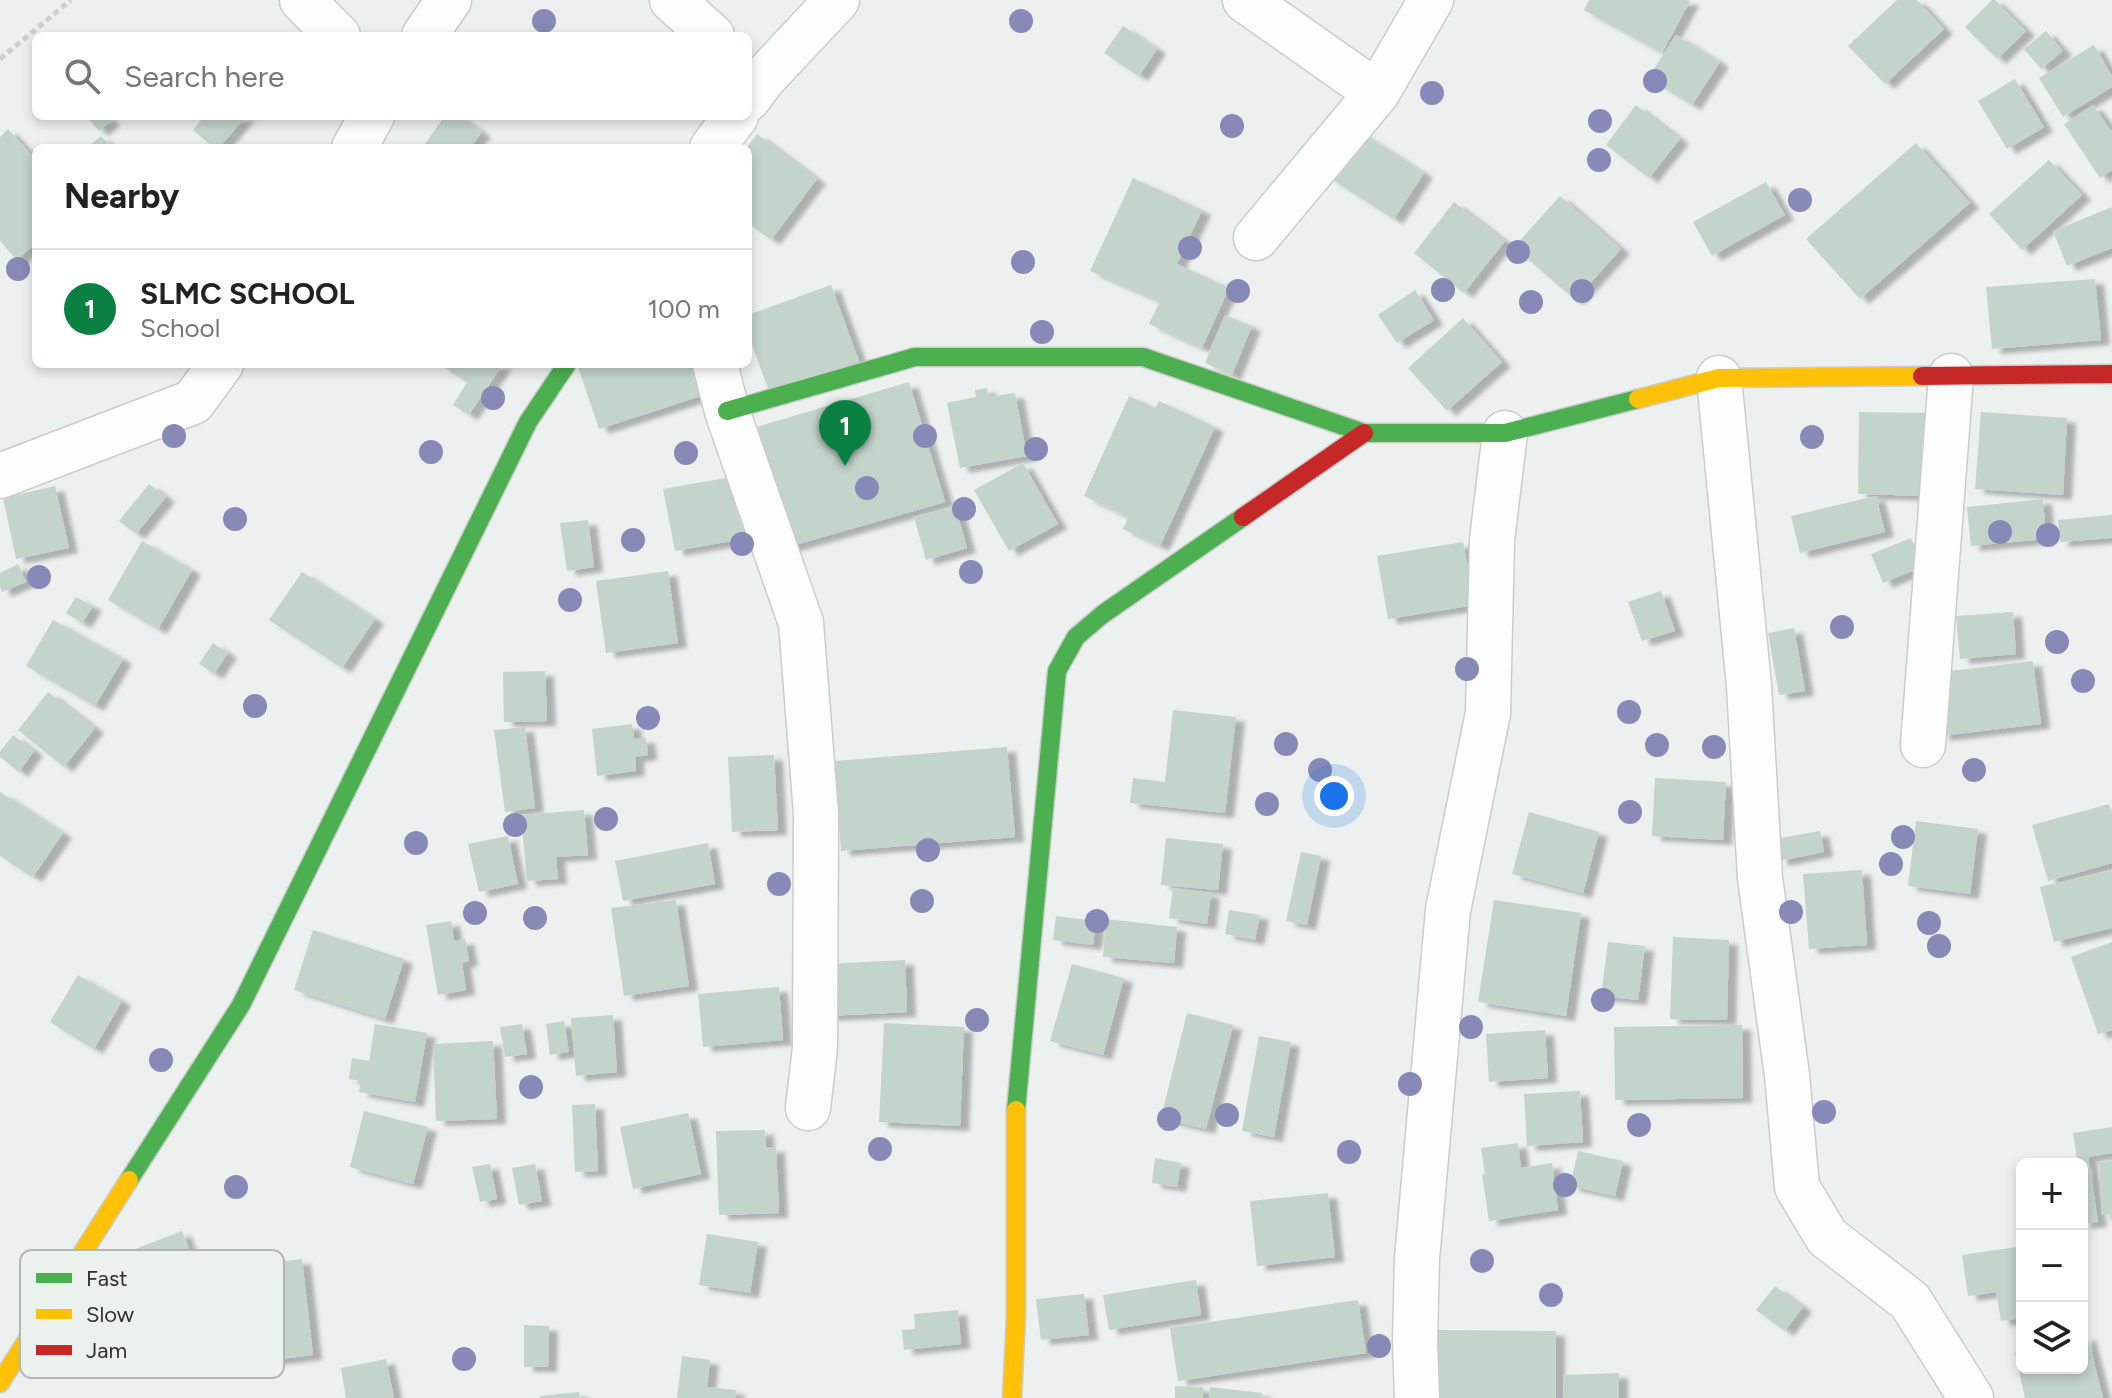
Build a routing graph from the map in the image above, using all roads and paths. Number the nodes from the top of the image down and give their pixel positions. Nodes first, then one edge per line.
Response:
1 (71, 0) edge
2 (302, 0) edge
3 (449, 0) edge
4 (672, 0) edge
5 (837, 0) edge
6 (1245, 0) edge
7 (1431, 0) edge
8 (32, 32) edge
9 (32, 32) edge
10 (334, 32) edge
11 (427, 32) edge
12 (708, 32) edge
13 (0, 59) edge
14 (753, 82) edge
15 (1377, 93) junction
16 (370, 120) edge
17 (733, 120) edge
18 (356, 144) edge
19 (715, 144) edge
20 (1256, 238) dead end
21 (218, 368) edge
22 (564, 368) edge
23 (716, 368) edge
24 (2112, 374) edge
25 (1951, 376) junction
26 (1719, 378) junction
27 (727, 411) junction
28 (1364, 433) junction
29 (1505, 433) junction
30 (0, 476) edge
31 (1923, 745) dead end
32 (808, 1108) dead end
33 (85, 1250) edge
34 (20, 1352) edge
35 (0, 1383) edge
36 (1012, 1398) edge
37 (1417, 1398) edge
38 (1971, 1398) edge

1 - 9 path
2 - 10 street
3 - 11 street
4 - 12 street
5 - 14 street
6 - 15 street
7 - 15 street
8 - 13 path
15 - 20 street
16 - 18 street
17 - 19 street
21 - 30 street
22 - 33 street
23 - 27 street
24 - 25 street
25 - 26 street
25 - 31 street
26 - 29 street
26 - 38 street
27 - 28 street
27 - 32 street
28 - 29 street
28 - 36 street
29 - 37 street
34 - 35 street

